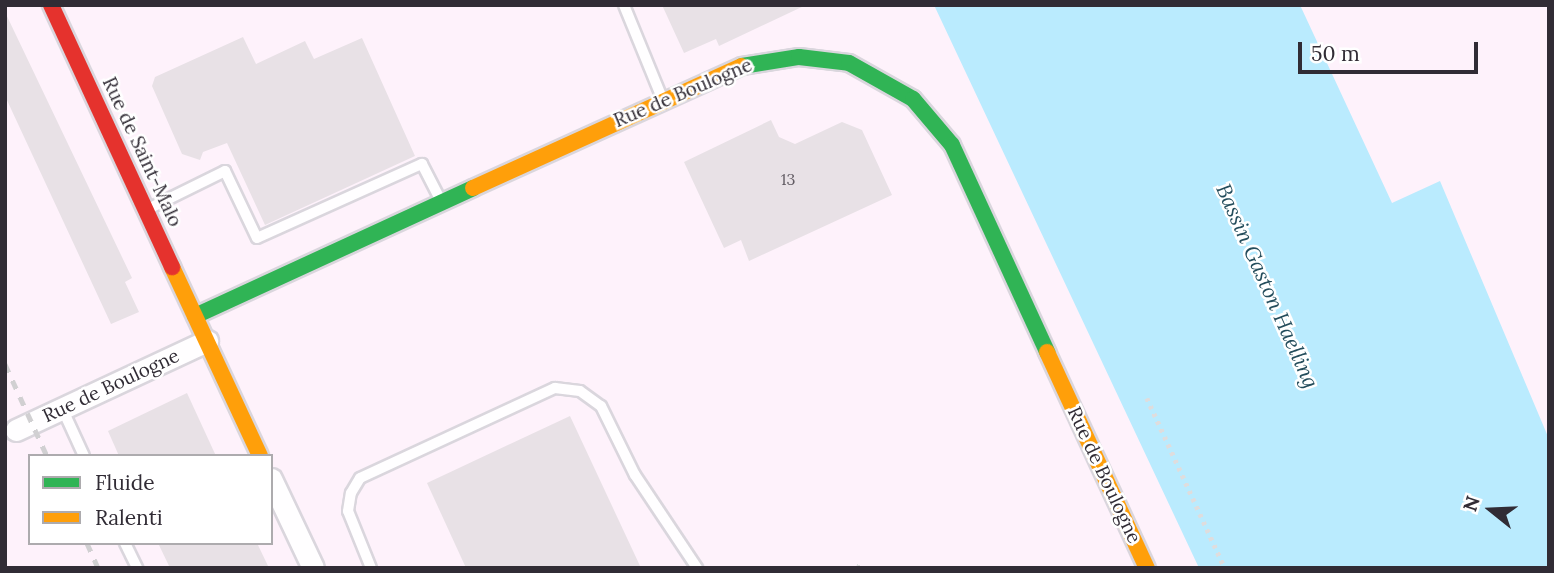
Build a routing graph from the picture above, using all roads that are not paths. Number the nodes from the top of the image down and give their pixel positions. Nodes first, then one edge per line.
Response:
1 (51, 5) edge
2 (624, 5) edge
3 (663, 100) junction
4 (442, 202) junction
5 (145, 210) junction
6 (195, 316) junction
7 (207, 341) junction
8 (62, 408) junction
9 (10, 432) edge
10 (83, 454) edge
11 (259, 454) edge
12 (273, 483) edge
13 (126, 545) edge
14 (137, 568) edge
15 (313, 568) edge
16 (371, 568) edge
17 (697, 568) edge
18 (1147, 568) edge

1 - 5 street, Rue de Saint-Malo
2 - 3 lane
3 - 4 street, Rue de Boulogne
3 - 18 street, Rue de Boulogne
4 - 5 lane
4 - 6 street, Rue de Boulogne
5 - 6 street, Rue de Saint-Malo
6 - 7 street
7 - 8 street, Rue de Boulogne
7 - 11 street
8 - 9 street, Rue de Boulogne
8 - 10 lane
12 - 15 street
13 - 14 lane
16 - 17 lane

